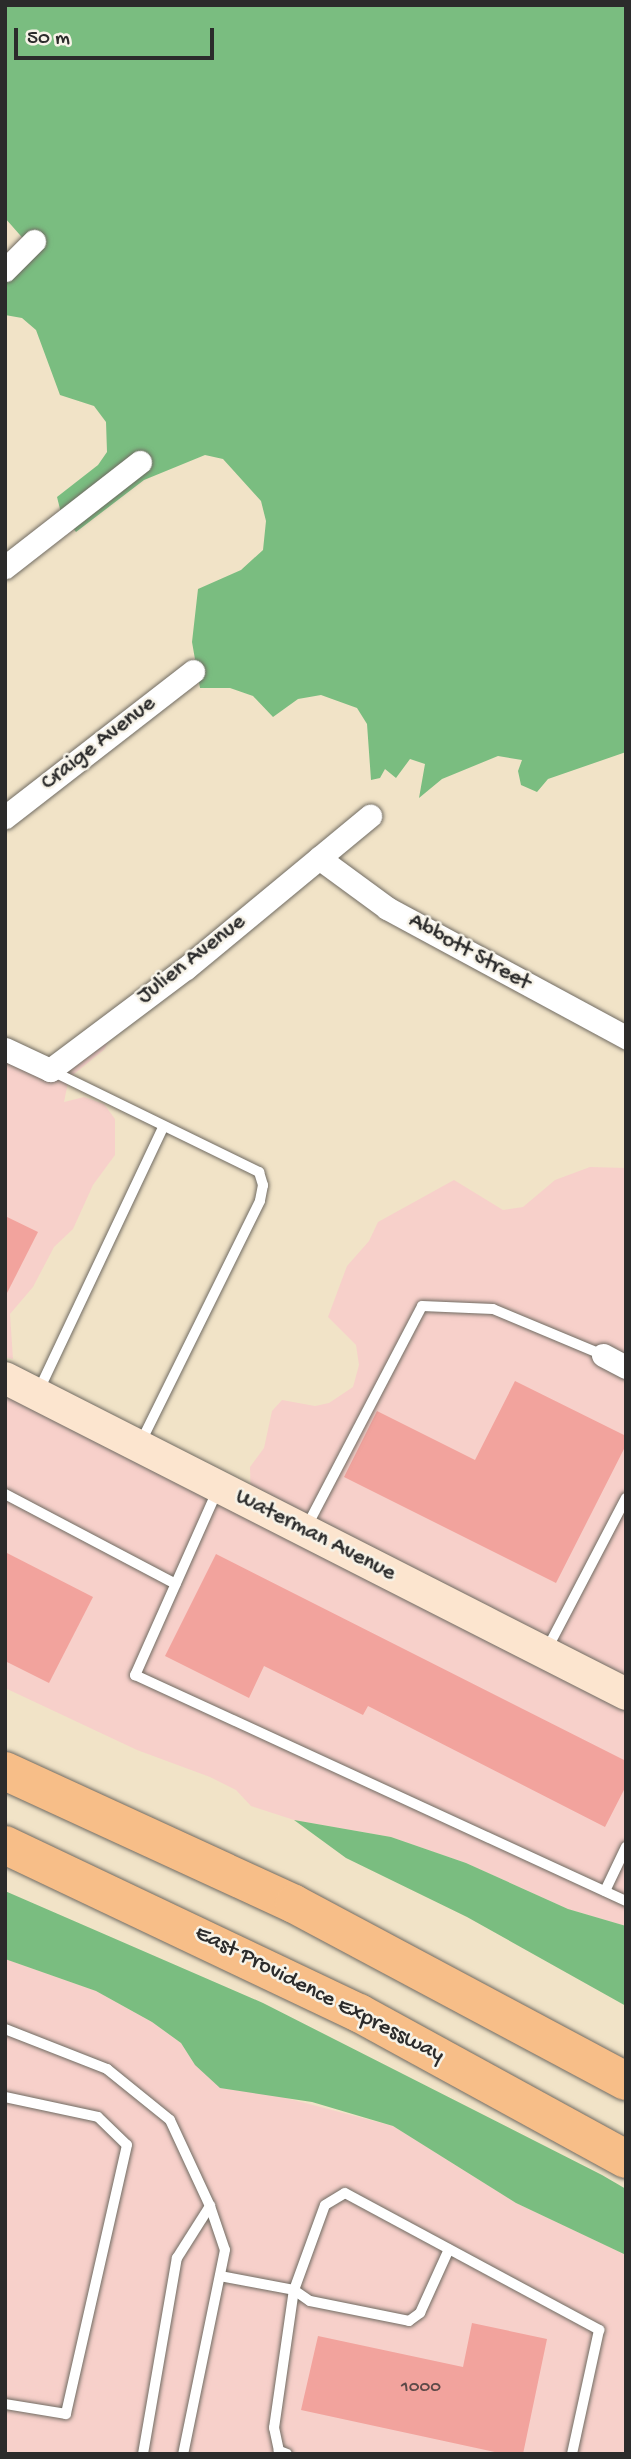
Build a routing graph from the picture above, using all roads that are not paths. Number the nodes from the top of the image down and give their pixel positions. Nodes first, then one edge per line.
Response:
1 (34, 241) dead end
2 (5, 270) edge
3 (140, 462) dead end
4 (5, 567) edge
5 (193, 671) dead end
6 (370, 816) dead end
7 (5, 817) edge
8 (319, 858) junction
9 (626, 1037) edge
10 (5, 1049) edge
11 (50, 1070) junction
12 (164, 1126) junction
13 (603, 1355) joint
14 (626, 1367) edge
15 (5, 1378) edge
16 (38, 1394) junction
17 (139, 1446) junction
18 (219, 1487) junction
19 (5, 1494) edge
20 (626, 1499) edge
21 (304, 1531) junction
22 (176, 1584) junction
23 (545, 1653) junction
24 (626, 1694) edge
25 (5, 1771) edge
26 (5, 1845) edge
27 (626, 1847) edge
28 (605, 1891) junction
29 (626, 1901) edge
30 (5, 2029) edge
31 (626, 2081) edge
32 (5, 2097) edge
33 (626, 2159) edge
34 (210, 2206) junction
35 (449, 2249) junction
36 (220, 2276) junction
37 (294, 2290) junction
38 (5, 2404) edge
39 (143, 2454) edge
40 (183, 2454) edge
41 (287, 2454) edge
42 (572, 2454) edge

1 - 2 street
3 - 4 street
5 - 7 street, Craige Avenue
6 - 8 street, Julien Avenue
8 - 9 street, Abbott Street
8 - 11 street, Julien Avenue
10 - 11 street
11 - 12 lane
12 - 16 lane
12 - 17 lane
13 - 14 street
13 - 21 lane
15 - 16 main road, Waterman Avenue
16 - 17 main road, Waterman Avenue
17 - 18 main road, Waterman Avenue
18 - 21 main road, Waterman Avenue
18 - 22 lane
19 - 22 lane
20 - 23 lane
21 - 23 main road, Waterman Avenue
22 - 28 lane
23 - 24 main road, Waterman Avenue
25 - 31 highway
26 - 33 highway, East Providence Expressway
27 - 28 lane
28 - 29 lane
30 - 34 lane
32 - 38 lane
34 - 36 lane
34 - 39 lane
35 - 37 lane
35 - 37 lane
35 - 42 lane
36 - 37 lane
36 - 40 lane
37 - 41 lane

